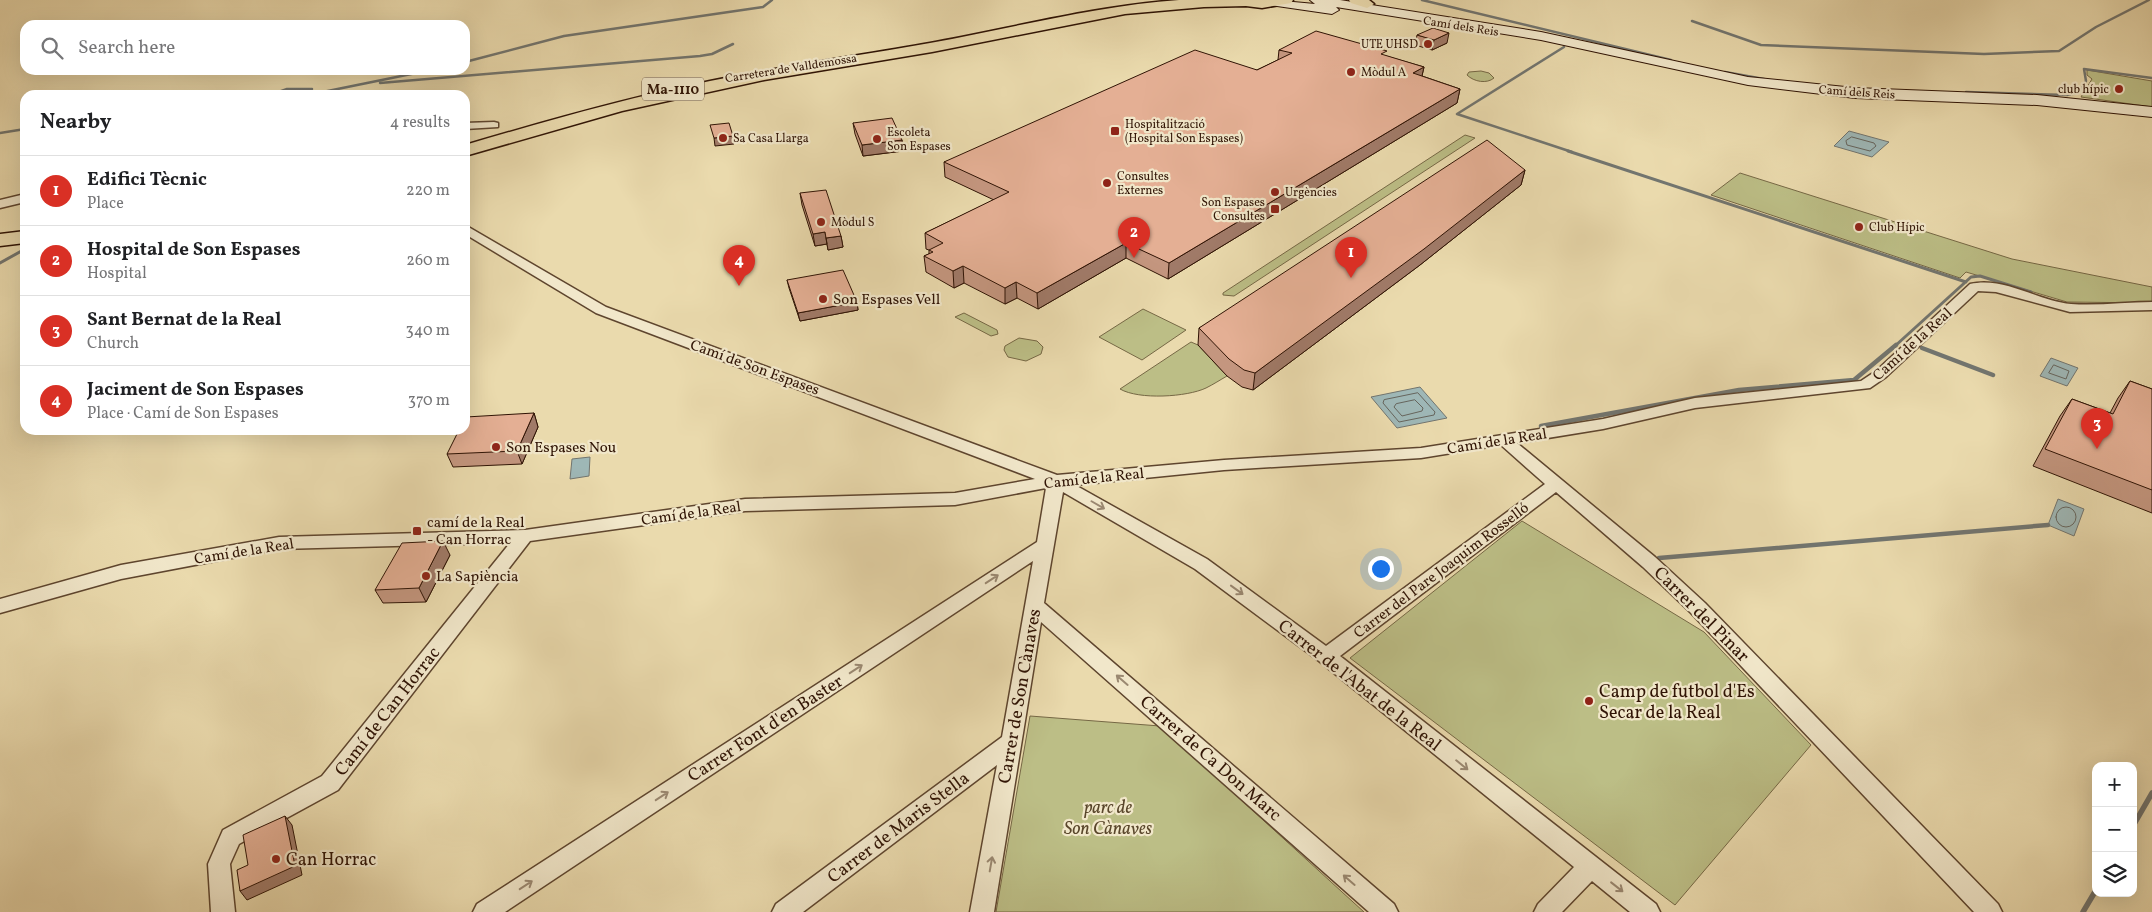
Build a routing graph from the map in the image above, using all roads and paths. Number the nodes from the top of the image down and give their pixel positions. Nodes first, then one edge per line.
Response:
1 (1135, 0) edge
2 (1163, 0) edge
3 (1296, 0) edge
4 (1316, 0) edge
5 (1341, 0) edge
6 (1240, 1) edge
7 (1282, 1) edge
8 (1361, 2) edge
9 (1376, 17) junction
10 (1317, 23) dead end
11 (1494, 30) junction
12 (1007, 32) junction
13 (918, 40) junction
14 (881, 50) junction
15 (629, 88) dead end
16 (2152, 112) edge
17 (501, 123) joint
18 (470, 126) edge
19 (470, 132) edge
20 (470, 138) edge
21 (470, 145) edge
22 (470, 151) edge
23 (20, 199) edge
24 (0, 204) edge
25 (20, 231) edge
26 (470, 232) edge
27 (0, 233) edge
28 (20, 238) edge
29 (0, 240) edge
30 (2152, 306) edge
31 (1503, 439) junction
32 (1056, 481) junction
33 (1556, 484) junction
34 (525, 536) junction
35 (1045, 545) junction
36 (0, 606) edge
37 (1035, 606) junction
38 (1326, 656) junction
39 (1011, 742) junction
40 (1590, 867) junction
41 (223, 912) edge
42 (486, 912) edge
43 (784, 912) edge
44 (982, 912) edge
45 (1386, 912) edge
46 (1546, 912) edge
47 (1648, 912) edge
48 (1990, 912) edge

1 - 13 main road, Ma-1110
2 - 14 main road, Ma-1110
3 - 11 street, Camí dels Reis
4 - 11 street, Camí dels Reis
5 - 8 street
6 - 7 main road, Ma-1110
6 - 12 main road, Ma-1110
7 - 9 street
8 - 11 street
9 - 10 street
9 - 11 street
11 - 16 street, Camí dels Reis
12 - 14 main road, Ma-1110
12 - 22 main road
13 - 14 main road, Ma-1110
13 - 15 main road
14 - 20 main road, Carretera de Valldemossa / Ma-1110
14 - 21 main road, Carretera de Valldemossa / Ma-1110
17 - 18 street
17 - 19 main road
23 - 24 street
25 - 27 main road
26 - 32 street, Camí de Son Espases
28 - 29 main road
30 - 31 street, Camí de la Real
31 - 32 street, Camí de la Real
31 - 33 street, Carrer del Pinar
32 - 34 street, Camí de la Real
32 - 35 street, Carrer de Son Cànaves
32 -> 38 street, Carrer de l'Abat de la Real
33 - 38 street, Carrer del Pare Joaquim Rosselló
33 - 48 street, Carrer del Pinar
34 - 36 street, Camí de la Real
34 - 41 street, Camí de Can Horrac
35 - 37 street, Carrer de Son Cànaves
42 -> 35 street, Carrer Font d'en Baster
37 - 39 street, Carrer de Son Cànaves
45 -> 37 street, Carrer de Ca Don Marc
38 -> 40 street, Carrer de l'Abat de la Real
39 - 43 street, Carrer de Maris Stella
44 -> 39 street, Carrer de Son Cànaves
40 - 46 street
40 -> 47 street, Carrer de l'Abat de la Real

